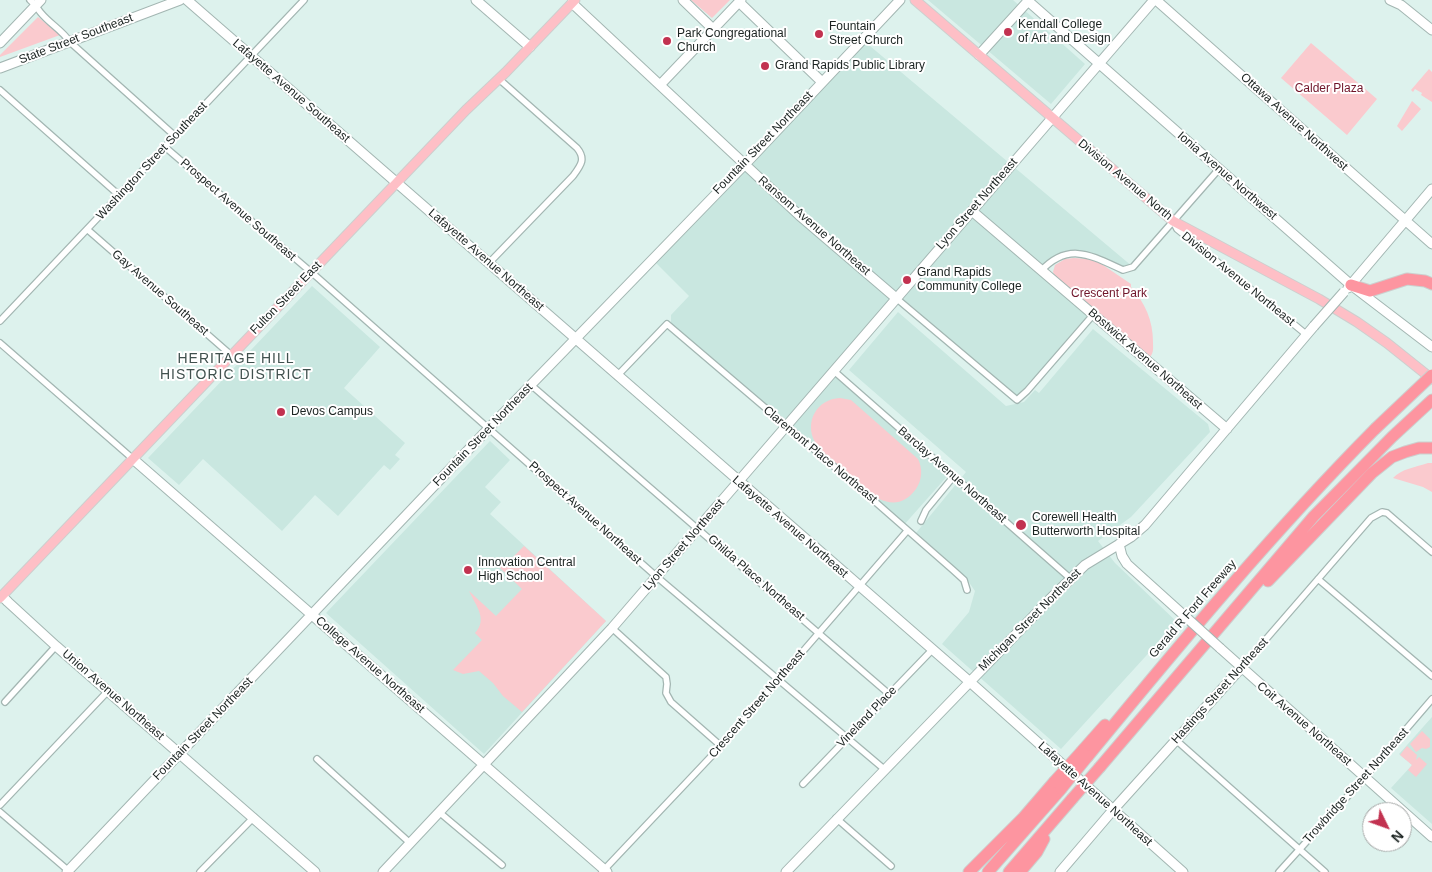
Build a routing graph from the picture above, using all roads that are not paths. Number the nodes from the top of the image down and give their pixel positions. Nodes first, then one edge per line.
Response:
1 (180, 0) edge
2 (187, 0) edge
3 (304, 0) edge
4 (476, 0) edge
5 (683, 0) edge
6 (900, 0) edge
7 (915, 0) edge
8 (1028, 0) edge
9 (1155, 0) edge
10 (1390, 0) edge
11 (574, 1) edge
12 (740, 1) edge
13 (36, 2) edge
14 (1400, 2) edge
15 (713, 29) junction
16 (1432, 30) edge
17 (70, 42) junction
18 (0, 43) edge
19 (530, 47) junction
20 (979, 55) junction
21 (250, 56) junction
22 (1098, 64) junction
23 (0, 68) edge
24 (499, 79) junction
25 (822, 82) junction
26 (660, 85) junction
27 (0, 90) edge
28 (1052, 118) junction
29 (175, 136) junction
30 (165, 147) junction
31 (744, 164) junction
32 (1219, 169) junction
33 (397, 182) junction
34 (1432, 189) edge
35 (120, 196) junction
36 (972, 211) junction
37 (1173, 221) junction
38 (1405, 221) junction
39 (88, 230) junction
40 (1432, 244) edge
41 (489, 263) junction
42 (1041, 270) junction
43 (311, 272) junction
44 (1432, 284) edge
45 (1347, 288) junction
46 (896, 298) junction
47 (1093, 315) junction
48 (0, 321) edge
49 (1307, 335) junction
50 (575, 338) junction
51 (0, 343) edge
52 (1432, 347) edge
53 (232, 355) junction
54 (834, 371) junction
55 (1432, 375) edge
56 (617, 376) junction
57 (1432, 380) edge
58 (531, 384) junction
59 (1432, 400) edge
60 (786, 426) junction
61 (489, 428) junction
62 (1227, 429) junction
63 (1432, 448) edge
64 (133, 458) junction
65 (954, 476) junction
66 (738, 482) junction
67 (921, 521) dead end
68 (698, 527) junction
69 (907, 531) junction
70 (1119, 544) junction
71 (1432, 552) edge
72 (657, 577) junction
73 (1070, 579) junction
74 (1318, 579) junction
75 (859, 586) junction
76 (967, 590) dead end
77 (0, 596) edge
78 (312, 614) junction
79 (612, 628) junction
80 (819, 634) junction
81 (56, 646) junction
82 (932, 650) junction
83 (1241, 668) junction
84 (1432, 676) edge
85 (778, 680) junction
86 (970, 682) junction
87 (108, 691) junction
88 (1165, 692) junction
89 (889, 694) junction
90 (1432, 699) edge
91 (5, 702) dead end
92 (847, 738) junction
93 (1176, 740) junction
94 (721, 746) junction
95 (180, 753) junction
96 (317, 759) dead end
97 (484, 764) junction
98 (884, 769) junction
99 (1365, 777) junction
100 (803, 784) dead end
101 (1058, 785) junction
102 (0, 805) edge
103 (1113, 810) junction
104 (439, 812) junction
105 (1059, 814) junction
106 (1, 816) edge
107 (254, 817) junction
108 (836, 818) junction
109 (1432, 837) edge
110 (410, 843) junction
111 (1299, 849) junction
112 (502, 866) dead end
113 (891, 866) dead end
114 (604, 871) edge
115 (69, 872) edge
116 (200, 872) edge
117 (315, 872) edge
118 (383, 872) edge
119 (786, 872) edge
120 (969, 872) edge
121 (988, 872) edge
122 (1009, 872) edge
123 (1020, 872) edge
124 (1060, 872) edge
125 (1183, 872) edge
126 (1279, 872) edge
127 (1325, 872) edge

1 - 17 street, State Street Southeast
2 - 21 street, Lafayette Avenue Southeast
3 - 21 street, Washington Street Southeast
4 - 19 street
5 - 15 street
6 - 25 street, Fountain Street Northeast
7 - 20 main road, Division Avenue North
8 - 20 street
8 - 22 street, Ionia Avenue Northwest
9 - 22 street, Lyon Street Northeast
9 - 38 street, Ottawa Avenue Northwest
10 - 14 street
11 - 19 main road, Fulton Street East
11 - 26 street, Ransom Avenue Northeast
12 - 15 street
12 - 25 street
13 - 17 street
13 - 18 street
14 - 16 street
15 - 26 street
17 - 23 street, State Street Southeast
17 - 29 street
19 - 24 main road, Fulton Street East
20 - 28 main road, Division Avenue North
21 - 29 street, Washington Street Southeast
21 - 33 street, Lafayette Avenue Southeast
22 - 28 street, Lyon Street Northeast
22 - 32 street, Ionia Avenue Northwest
24 - 33 main road, Fulton Street East
24 - 41 street
25 - 31 street, Fountain Street Northeast
26 - 31 street, Ransom Avenue Northeast
27 - 35 street
28 - 36 street, Lyon Street Northeast
28 - 37 main road, Division Avenue North
29 - 30 street, Washington Street Southeast
30 - 35 street, Washington Street Southeast
30 - 43 street, Prospect Avenue Southeast
31 - 46 street, Ransom Avenue Northeast
31 - 50 street, Fountain Street Northeast
32 - 37 street
32 - 45 street, Ionia Avenue Northwest
33 - 41 street, Lafayette Avenue Northeast
33 - 43 main road, Fulton Street East
34 - 38 street, Michigan Street Northeast
35 - 39 street, Washington Street Southeast
36 - 42 street, Bostwick Avenue Northeast
36 - 46 street, Lyon Street Northeast
37 - 42 street
37 - 49 street, Division Avenue Northeast
37 - 57 main road, Division Avenue North
38 - 40 street, Ottawa Avenue Northwest
38 - 45 street, Michigan Street Northeast
39 - 48 street, Washington Street Southeast
39 - 53 street, Gay Avenue Southeast
41 - 50 street, Lafayette Avenue Northeast
42 - 47 street, Bostwick Avenue Northeast
43 - 53 main road, Fulton Street East
43 - 61 street, Prospect Avenue Northeast
44 - 45 highway
45 - 49 street, Michigan Street Northeast, bridge
45 - 52 street, Ionia Avenue Northwest
46 - 47 street, Ransom Avenue Northeast
46 - 54 street, Lyon Street Northeast
47 - 62 street, Bostwick Avenue Northeast
49 - 62 street, Michigan Street Northeast
50 - 56 street, Lafayette Avenue Northeast
50 - 58 street, Fountain Street Northeast
51 - 64 street
53 - 64 main road, Fulton Street East
54 - 60 street, Lyon Street Northeast
54 - 65 street, Barclay Avenue Northeast
55 - 101 highway, Gerald R Ford Freeway, bridge
56 - 60 street, Claremont Place Northeast
56 - 66 street, Lafayette Avenue Northeast
58 - 61 street, Fountain Street Northeast
58 - 68 street, Ghilda Place Northeast
59 - 88 highway
60 - 66 street, Lyon Street Northeast
60 - 69 street, Claremont Place Northeast
61 - 72 street, Prospect Avenue Northeast
61 - 78 street, Fountain Street Northeast
62 - 70 street, Michigan Street Northeast
63 - 88 highway
64 - 77 main road, Fulton Street East
64 - 78 street, College Avenue Northeast
65 - 67 street
65 - 73 street, Barclay Avenue Northeast
66 - 68 street, Lyon Street Northeast
66 - 75 street, Lafayette Avenue Northeast
68 - 72 street, Lyon Street Northeast
68 - 80 street, Ghilda Place Northeast
69 - 75 street, Crescent Street Northeast
69 - 76 street, Claremont Place Northeast
70 - 73 street, Michigan Street Northeast
70 - 83 street, Coit Avenue Northeast, bridge
71 - 74 street, Hastings Street Northeast
72 - 79 street, Lyon Street Northeast
72 - 85 street, Prospect Avenue Northeast
73 - 86 street, Michigan Street Northeast
74 - 83 street, Hastings Street Northeast
74 - 84 street
75 - 80 street, Crescent Street Northeast
75 - 82 street, Lafayette Avenue Northeast
77 - 81 street, Union Avenue Northeast
78 - 95 street, Fountain Street Northeast
78 - 97 street, College Avenue Northeast
79 - 94 street
79 - 97 street, Lyon Street Northeast
80 - 85 street, Crescent Street Northeast
80 - 89 street, Ghilda Place Northeast
81 - 87 street, Union Avenue Northeast
81 - 91 street
82 - 86 street, Lafayette Avenue Northeast
82 - 89 street, Vineland Place
83 - 93 street, Hastings Street Northeast
83 - 99 street, Coit Avenue Northeast
85 - 92 street, Prospect Avenue Northeast
85 - 94 street, Crescent Street Northeast
86 - 98 street, Michigan Street Northeast
86 - 103 street, Lafayette Avenue Northeast
87 - 95 street, Union Avenue Northeast
87 - 102 street
88 - 105 highway, bridge
89 - 92 street, Vineland Place
90 - 99 street, Trowbridge Street Northeast
92 - 98 street, Prospect Avenue Northeast
92 - 100 street, Vineland Place
93 - 103 street, Hastings Street Northeast
93 - 111 street
94 - 114 street, Crescent Street Northeast
95 - 107 street, Union Avenue Northeast
95 - 115 street, Fountain Street Northeast
96 - 110 street
97 - 104 street, Lyon Street Northeast
97 - 114 street, College Avenue Northeast
98 - 108 street, Michigan Street Northeast
99 - 109 street, Coit Avenue Northeast
99 - 111 street, Trowbridge Street Northeast
101 - 120 highway
101 - 121 highway, Gerald R Ford Freeway
103 - 124 street, Hastings Street Northeast
103 - 125 street, Lafayette Avenue Northeast
104 - 110 street, Lyon Street Northeast
104 - 112 street
105 - 122 highway
105 - 123 highway
106 - 115 street
107 - 116 street
107 - 117 street, Union Avenue Northeast
108 - 113 street
108 - 119 street, Michigan Street Northeast
110 - 118 street, Lyon Street Northeast
111 - 126 street, Trowbridge Street Northeast
111 - 127 street

